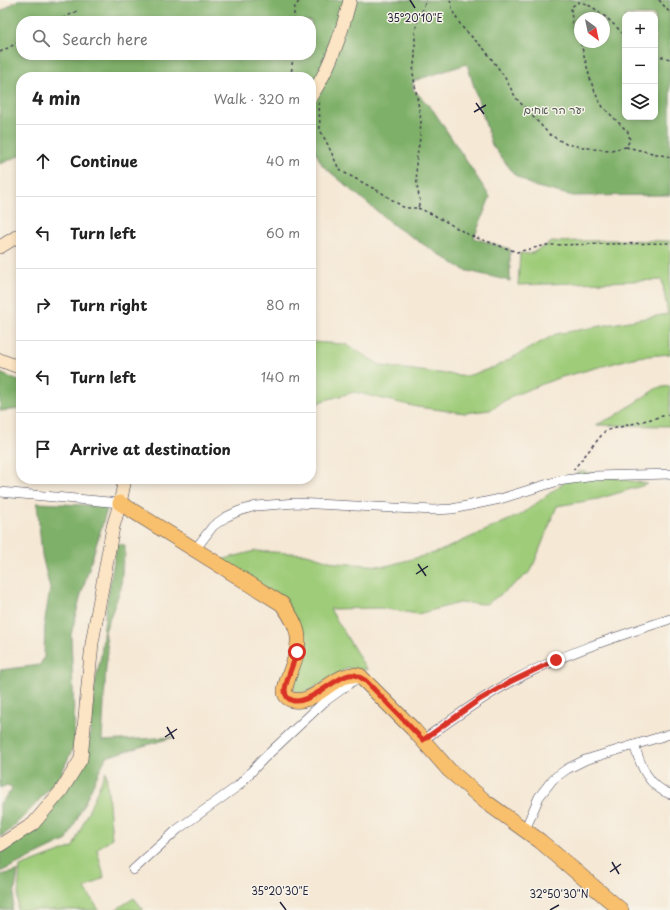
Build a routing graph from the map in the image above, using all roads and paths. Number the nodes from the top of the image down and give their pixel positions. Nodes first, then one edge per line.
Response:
1 (300, 0) edge
2 (350, 0) edge
3 (426, 0) edge
4 (450, 0) edge
5 (659, 0) edge
6 (79, 10) dead end
7 (670, 13) edge
8 (68, 16) edge
9 (294, 16) edge
10 (622, 33) edge
11 (16, 44) edge
12 (0, 52) edge
13 (658, 56) edge
14 (670, 59) edge
15 (293, 60) edge
16 (292, 72) edge
17 (316, 86) edge
18 (316, 97) edge
19 (626, 146) junction
20 (670, 157) edge
21 (418, 208) junction
22 (16, 237) edge
23 (670, 243) edge
24 (0, 247) edge
25 (0, 360) edge
26 (16, 366) edge
27 (670, 414) edge
28 (670, 474) edge
29 (566, 480) junction
30 (124, 484) edge
31 (0, 492) edge
32 (120, 503) junction
33 (194, 551) junction
34 (670, 619) edge
35 (360, 676) junction
36 (670, 734) edge
37 (423, 740) junction
38 (634, 745) junction
39 (670, 794) edge
40 (525, 830) junction
41 (0, 845) edge
42 (133, 870) dead end
43 (621, 910) edge

1 - 9 path
2 - 17 main road
3 - 21 path
4 - 19 path
5 - 7 path
6 - 8 path
10 - 19 path
11 - 12 path
13 - 14 path
15 - 16 path
18 - 21 path
19 - 20 path
21 - 23 path
22 - 24 main road
25 - 26 main road
27 - 29 path
28 - 29 street
29 - 33 street
30 - 32 main road
31 - 32 street
32 - 33 main road
32 - 41 main road
33 - 35 main road
34 - 37 street
35 - 37 main road
35 - 42 street
36 - 38 street
37 - 40 main road
38 - 39 street
38 - 40 street
40 - 43 main road

